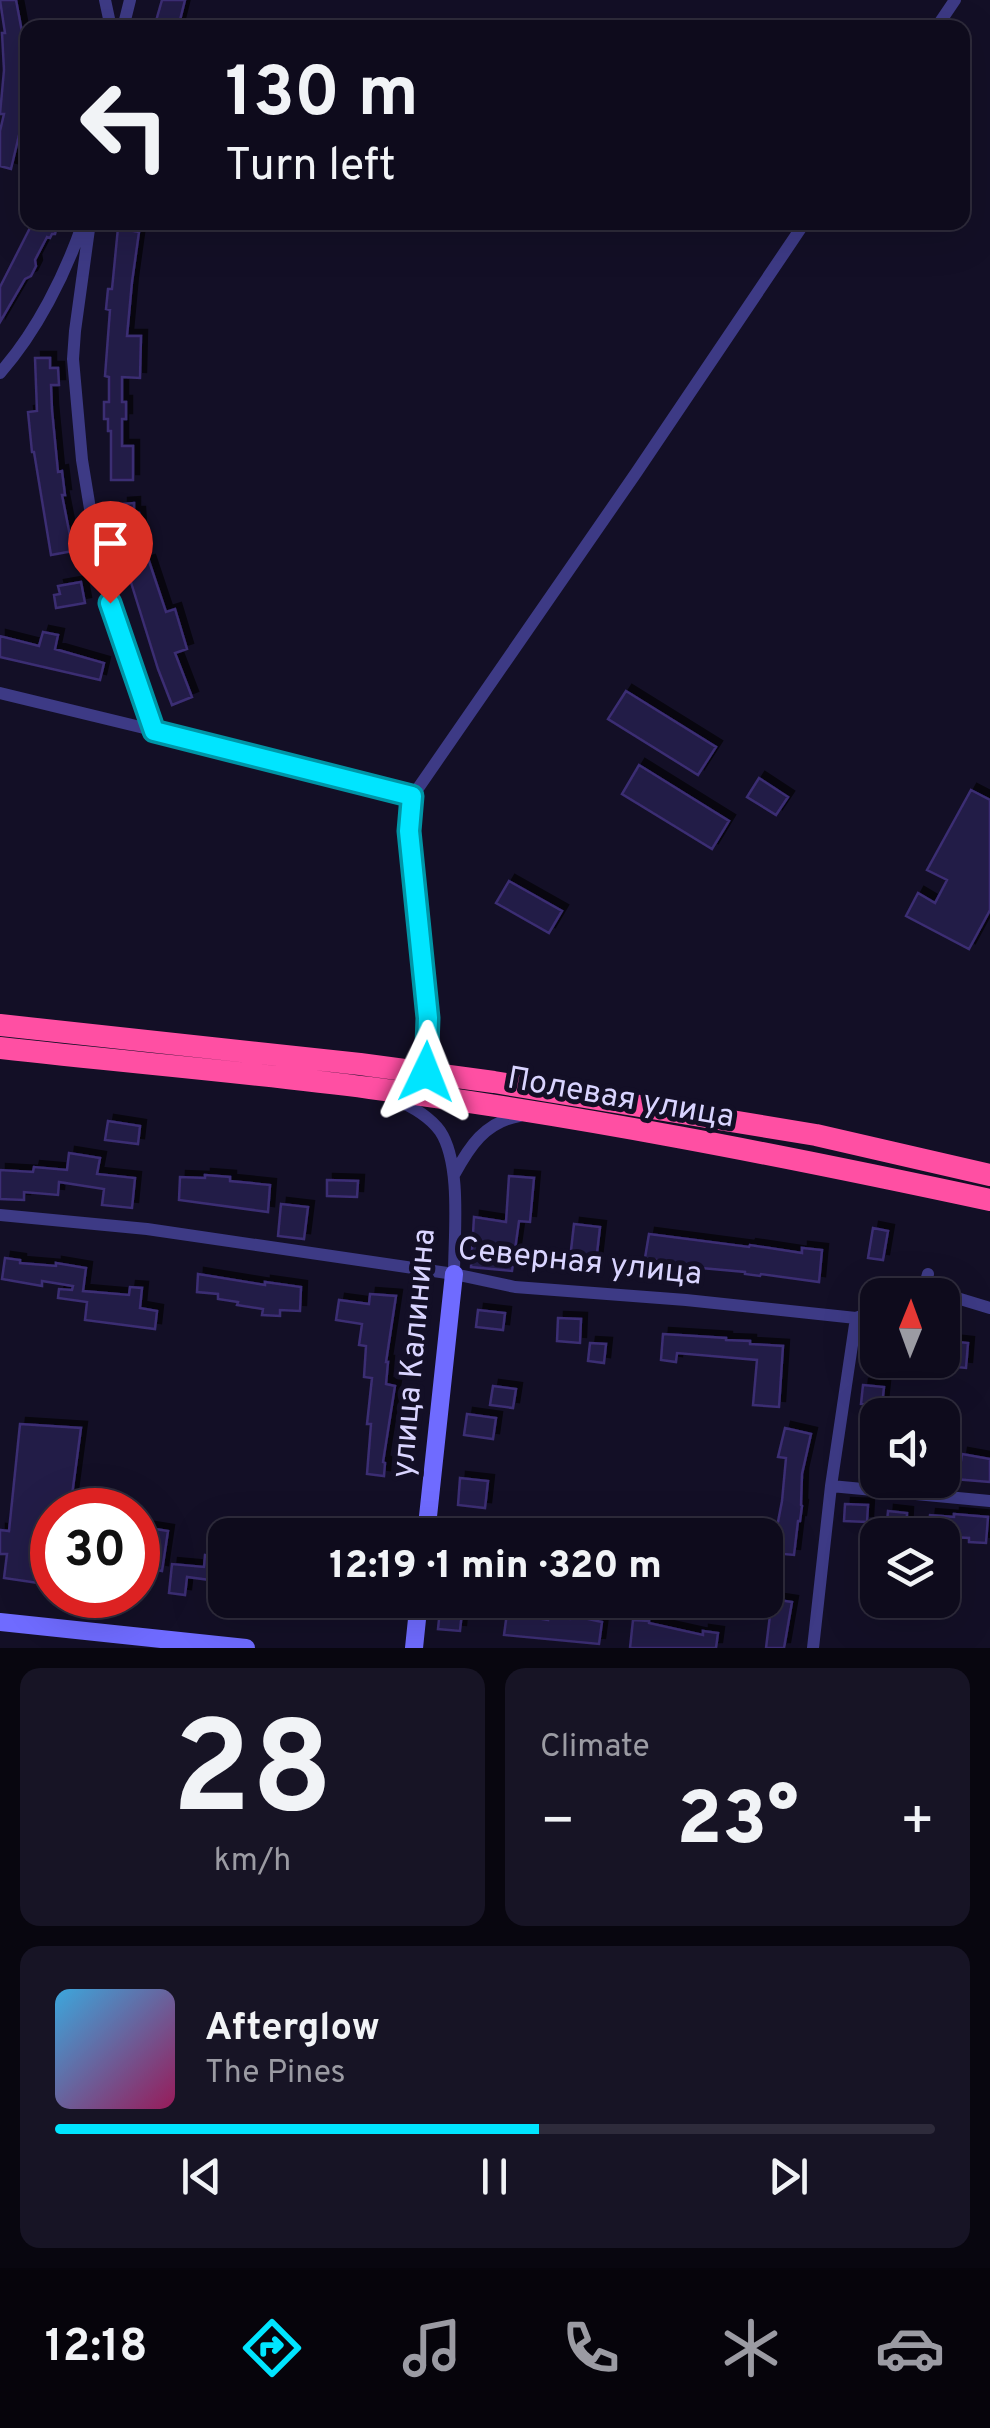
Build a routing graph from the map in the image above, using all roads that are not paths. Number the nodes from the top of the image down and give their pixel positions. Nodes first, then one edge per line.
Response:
1 (83, 230) edge
2 (86, 230) edge
3 (800, 230) edge
4 (0, 373) edge
5 (0, 693) edge
6 (154, 731) junction
7 (412, 796) junction
8 (0, 1025) edge
9 (0, 1048) edge
10 (426, 1072) junction
11 (368, 1088) junction
12 (549, 1115) junction
13 (454, 1175) junction
14 (990, 1175) edge
15 (990, 1200) edge
16 (0, 1216) edge
17 (454, 1274) junction
18 (928, 1274) dead end
19 (927, 1278) edge
20 (960, 1299) edge
21 (990, 1308) edge
22 (860, 1316) edge
23 (856, 1318) junction
24 (831, 1486) junction
25 (990, 1501) edge
26 (428, 1518) edge
27 (417, 1618) edge
28 (0, 1622) edge
29 (246, 1648) edge
30 (414, 1648) edge
31 (813, 1648) edge

1 - 4 street
2 - 6 street
3 - 7 street
5 - 6 street
6 - 7 street
7 - 10 street
8 - 10 highway, Полевая улица
9 - 11 highway, Полевая улица
10 - 14 highway, Полевая улица
11 - 12 highway, Полевая улица
11 - 13 street, улица Калинина
12 - 13 street
12 - 15 highway, Полевая улица
13 - 17 street, улица Калинина
16 - 17 street, Северная улица
17 - 23 street, Северная улица
17 - 26 street, улица Калинина
18 - 19 street
20 - 21 street
22 - 23 street
23 - 24 street
24 - 25 street
24 - 31 street
27 - 30 street
28 - 29 street

